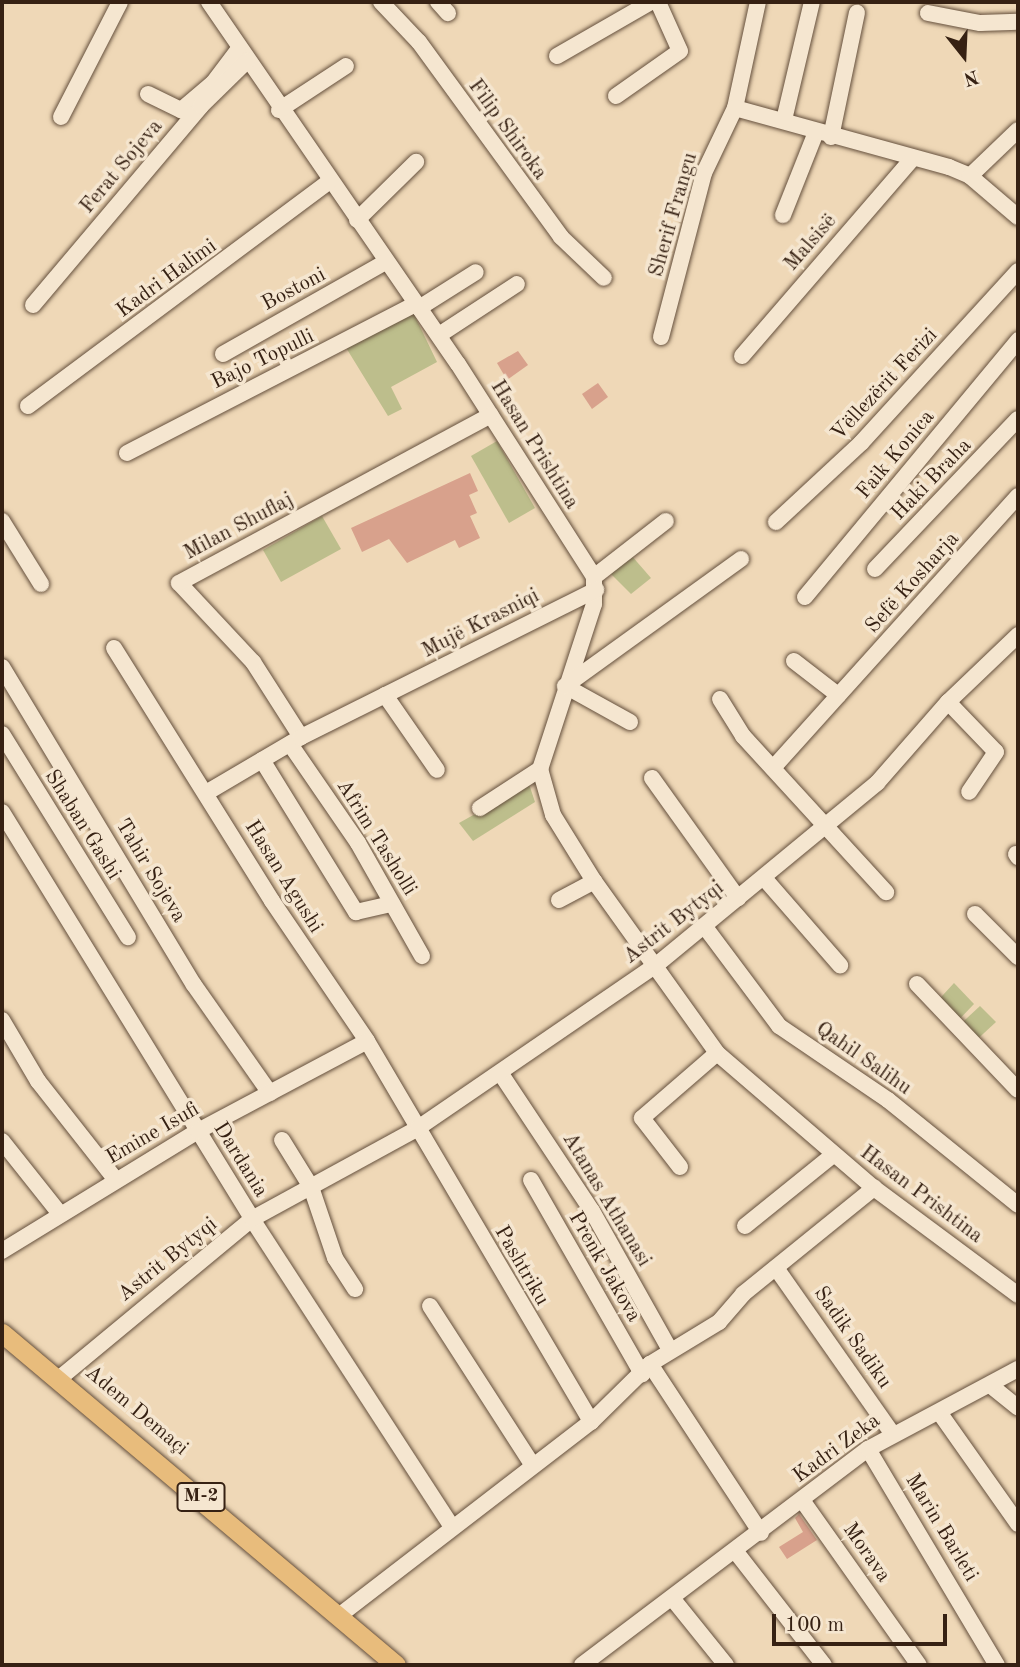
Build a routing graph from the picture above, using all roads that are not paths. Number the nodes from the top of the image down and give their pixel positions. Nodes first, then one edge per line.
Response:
1 (120, 2) edge
2 (209, 2) edge
3 (381, 2) edge
4 (651, 2) edge
5 (658, 2) edge
6 (758, 2) edge
7 (812, 2) edge
8 (857, 13) dead end
9 (928, 13) dead end
10 (1018, 22) edge
11 (242, 55) junction
12 (557, 56) dead end
13 (346, 66) dead end
14 (148, 94) dead end
15 (616, 96) dead end
16 (735, 108) junction
17 (279, 110) junction
18 (61, 117) dead end
19 (784, 120) junction
20 (1018, 130) edge
21 (824, 134) junction
22 (912, 159) junction
23 (416, 162) dead end
24 (970, 176) junction
25 (330, 181) junction
26 (783, 215) dead end
27 (1018, 217) edge
28 (357, 220) junction
29 (384, 262) junction
30 (1018, 271) edge
31 (476, 272) dead end
32 (604, 278) dead end
33 (517, 284) dead end
34 (33, 305) dead end
35 (418, 306) junction
36 (439, 335) junction
37 (661, 337) dead end
38 (1018, 340) edge
39 (223, 354) dead end
40 (742, 356) dead end
41 (28, 406) dead end
42 (491, 415) junction
43 (1018, 419) edge
44 (127, 453) dead end
45 (1018, 496) edge
46 (2, 521) edge
47 (666, 522) dead end
48 (776, 522) dead end
49 (741, 559) dead end
50 (875, 569) dead end
51 (595, 583) junction
52 (41, 584) dead end
53 (805, 597) dead end
54 (1018, 635) edge
55 (114, 648) dead end
56 (794, 662) dead end
57 (2, 667) edge
58 (565, 687) junction
59 (385, 695) junction
60 (838, 695) junction
61 (720, 699) dead end
62 (948, 702) junction
63 (630, 722) dead end
64 (2, 734) edge
65 (296, 740) junction
66 (262, 760) junction
67 (773, 768) junction
68 (437, 769) dead end
69 (540, 769) junction
70 (652, 778) dead end
71 (969, 792) dead end
72 (206, 793) junction
73 (480, 808) dead end
74 (2, 812) edge
75 (827, 826) junction
76 (764, 878) junction
77 (594, 881) junction
78 (886, 892) dead end
79 (738, 898) junction
80 (559, 900) dead end
81 (392, 904) junction
82 (975, 914) dead end
83 (705, 927) junction
84 (128, 937) dead end
85 (422, 956) dead end
86 (1018, 957) edge
87 (840, 965) dead end
88 (655, 966) junction
89 (917, 984) dead end
90 (2, 1020) edge
91 (367, 1041) junction
92 (717, 1053) junction
93 (500, 1074) junction
94 (1018, 1090) edge
95 (270, 1093) junction
96 (418, 1128) junction
97 (198, 1130) junction
98 (282, 1140) dead end
99 (2, 1141) edge
100 (833, 1154) junction
101 (680, 1167) dead end
102 (117, 1180) junction
103 (530, 1180) dead end
104 (311, 1186) junction
105 (874, 1188) junction
106 (1018, 1205) edge
107 (60, 1214) junction
108 (252, 1219) junction
109 (745, 1226) dead end
110 (2, 1251) edge
111 (776, 1268) junction
112 (355, 1289) dead end
113 (1018, 1294) edge
114 (430, 1306) dead end
115 (2, 1333) edge
116 (670, 1350) junction
117 (646, 1369) junction
118 (1018, 1369) edge
119 (61, 1377) junction
120 (990, 1385) junction
121 (1018, 1408) edge
122 (939, 1412) junction
123 (591, 1422) junction
124 (892, 1433) junction
125 (868, 1449) junction
126 (531, 1463) junction
127 (802, 1500) junction
128 (1018, 1524) edge
129 (451, 1525) junction
130 (761, 1533) junction
131 (736, 1552) junction
132 (672, 1598) junction
133 (340, 1615) junction
134 (396, 1665) edge
135 (582, 1665) edge
136 (726, 1665) edge
137 (824, 1665) edge
138 (919, 1665) edge
139 (997, 1665) edge

1 - 18 street
2 - 11 street, Hasan Prishtina
3 - 32 street, Filip Shiroka
4 - 12 street
5 - 15 street
6 - 16 street, Sherif Frangu
7 - 19 street
8 - 21 street
9 - 10 street
11 - 14 street
11 - 17 street, Hasan Prishtina
11 - 34 street, Ferat Sojeva
13 - 17 street
16 - 19 street
16 - 37 street, Sherif Frangu
17 - 25 street, Hasan Prishtina
19 - 21 street
20 - 24 street
21 - 22 street
21 - 26 street
22 - 24 street
22 - 40 street, Malsisë
23 - 28 street
24 - 27 street
25 - 28 street, Hasan Prishtina
25 - 41 street, Kadri Halimi
28 - 29 street, Hasan Prishtina
29 - 35 street, Hasan Prishtina
29 - 39 street, Bostoni
30 - 48 street, Vëllezërit Ferizi
31 - 35 street
33 - 36 street
35 - 36 street, Hasan Prishtina
35 - 44 street, Bajo Topulli
36 - 42 street, Hasan Prishtina
38 - 53 street, Faik Konica
42 - 51 street, Hasan Prishtina
42 - 65 street, Milan Shuflaj
43 - 50 street, Haki Braha
45 - 60 street, Sefë Kosharja
46 - 52 street
47 - 51 street
49 - 58 street
51 - 58 street
51 - 59 street, Mujë Krasniqi
54 - 62 street, Astrit Bytyqi
55 - 72 street, Hasan Agushi
56 - 60 street
57 - 95 street, Tahir Sojeva
58 - 63 street
58 - 69 street
59 - 65 street, Mujë Krasniqi
59 - 68 street
60 - 67 street, Sefë Kosharja
61 - 67 street
62 - 71 street
62 - 75 street, Astrit Bytyqi
64 - 84 street, Shaban Gashi
65 - 66 street, Mujë Krasniqi
65 - 81 street, Afrim Tasholli
66 - 72 street, Mujë Krasniqi
66 - 81 street
67 - 75 street
69 - 73 street
69 - 77 street, Hasan Prishtina
70 - 79 street
72 - 91 street, Hasan Agushi
74 - 97 street, Dardania
75 - 76 street, Astrit Bytyqi
75 - 78 street
76 - 79 street, Astrit Bytyqi
76 - 87 street
77 - 80 street
77 - 88 street, Hasan Prishtina
79 - 83 street, Astrit Bytyqi
81 - 85 street, Afrim Tasholli
82 - 86 street
83 - 88 street, Astrit Bytyqi
83 - 106 street, Qahil Salihu
88 - 92 street, Hasan Prishtina
88 - 93 street, Astrit Bytyqi
89 - 94 street
90 - 102 street
91 - 95 street, Emine Isufi
91 - 96 street, Hasan Agushi
92 - 100 street, Hasan Prishtina
92 - 101 street
93 - 96 street, Astrit Bytyqi
93 - 116 street, Atanas Athanasi
95 - 97 street, Emine Isufi
96 - 104 street, Astrit Bytyqi
96 - 123 street, Pashtriku
97 - 102 street, Emine Isufi
97 - 108 street, Dardania
98 - 104 street
99 - 107 street
100 - 105 street, Hasan Prishtina
100 - 109 street, Hasan Prishtina
102 - 107 street, Emine Isufi
103 - 117 street, Prenk Jakova
104 - 108 street, Astrit Bytyqi
104 - 112 street
105 - 111 street
105 - 113 street, Hasan Prishtina
107 - 110 street, Emine Isufi
108 - 119 street, Astrit Bytyqi
108 - 129 street, Dardania
111 - 116 street
111 - 124 street, Sadik Sadiku
114 - 126 street
115 - 119 main road, Adem Demaçi / M-2
116 - 117 street
117 - 123 street
117 - 130 street
118 - 120 street, Kadri Zeka
119 - 133 main road, Adem Demaçi / M-2
120 - 121 street
120 - 122 street, Kadri Zeka
122 - 124 street, Kadri Zeka
122 - 128 street
123 - 126 street
124 - 125 street, Kadri Zeka
125 - 127 street, Kadri Zeka
125 - 139 street, Marin Barleti
126 - 129 street
127 - 130 street, Kadri Zeka
127 - 138 street, Morava
129 - 133 street
130 - 131 street, Kadri Zeka
131 - 132 street, Kadri Zeka
131 - 137 street
132 - 135 street, Kadri Zeka
132 - 136 street
133 - 134 main road, Adem Demaçi / M-2

